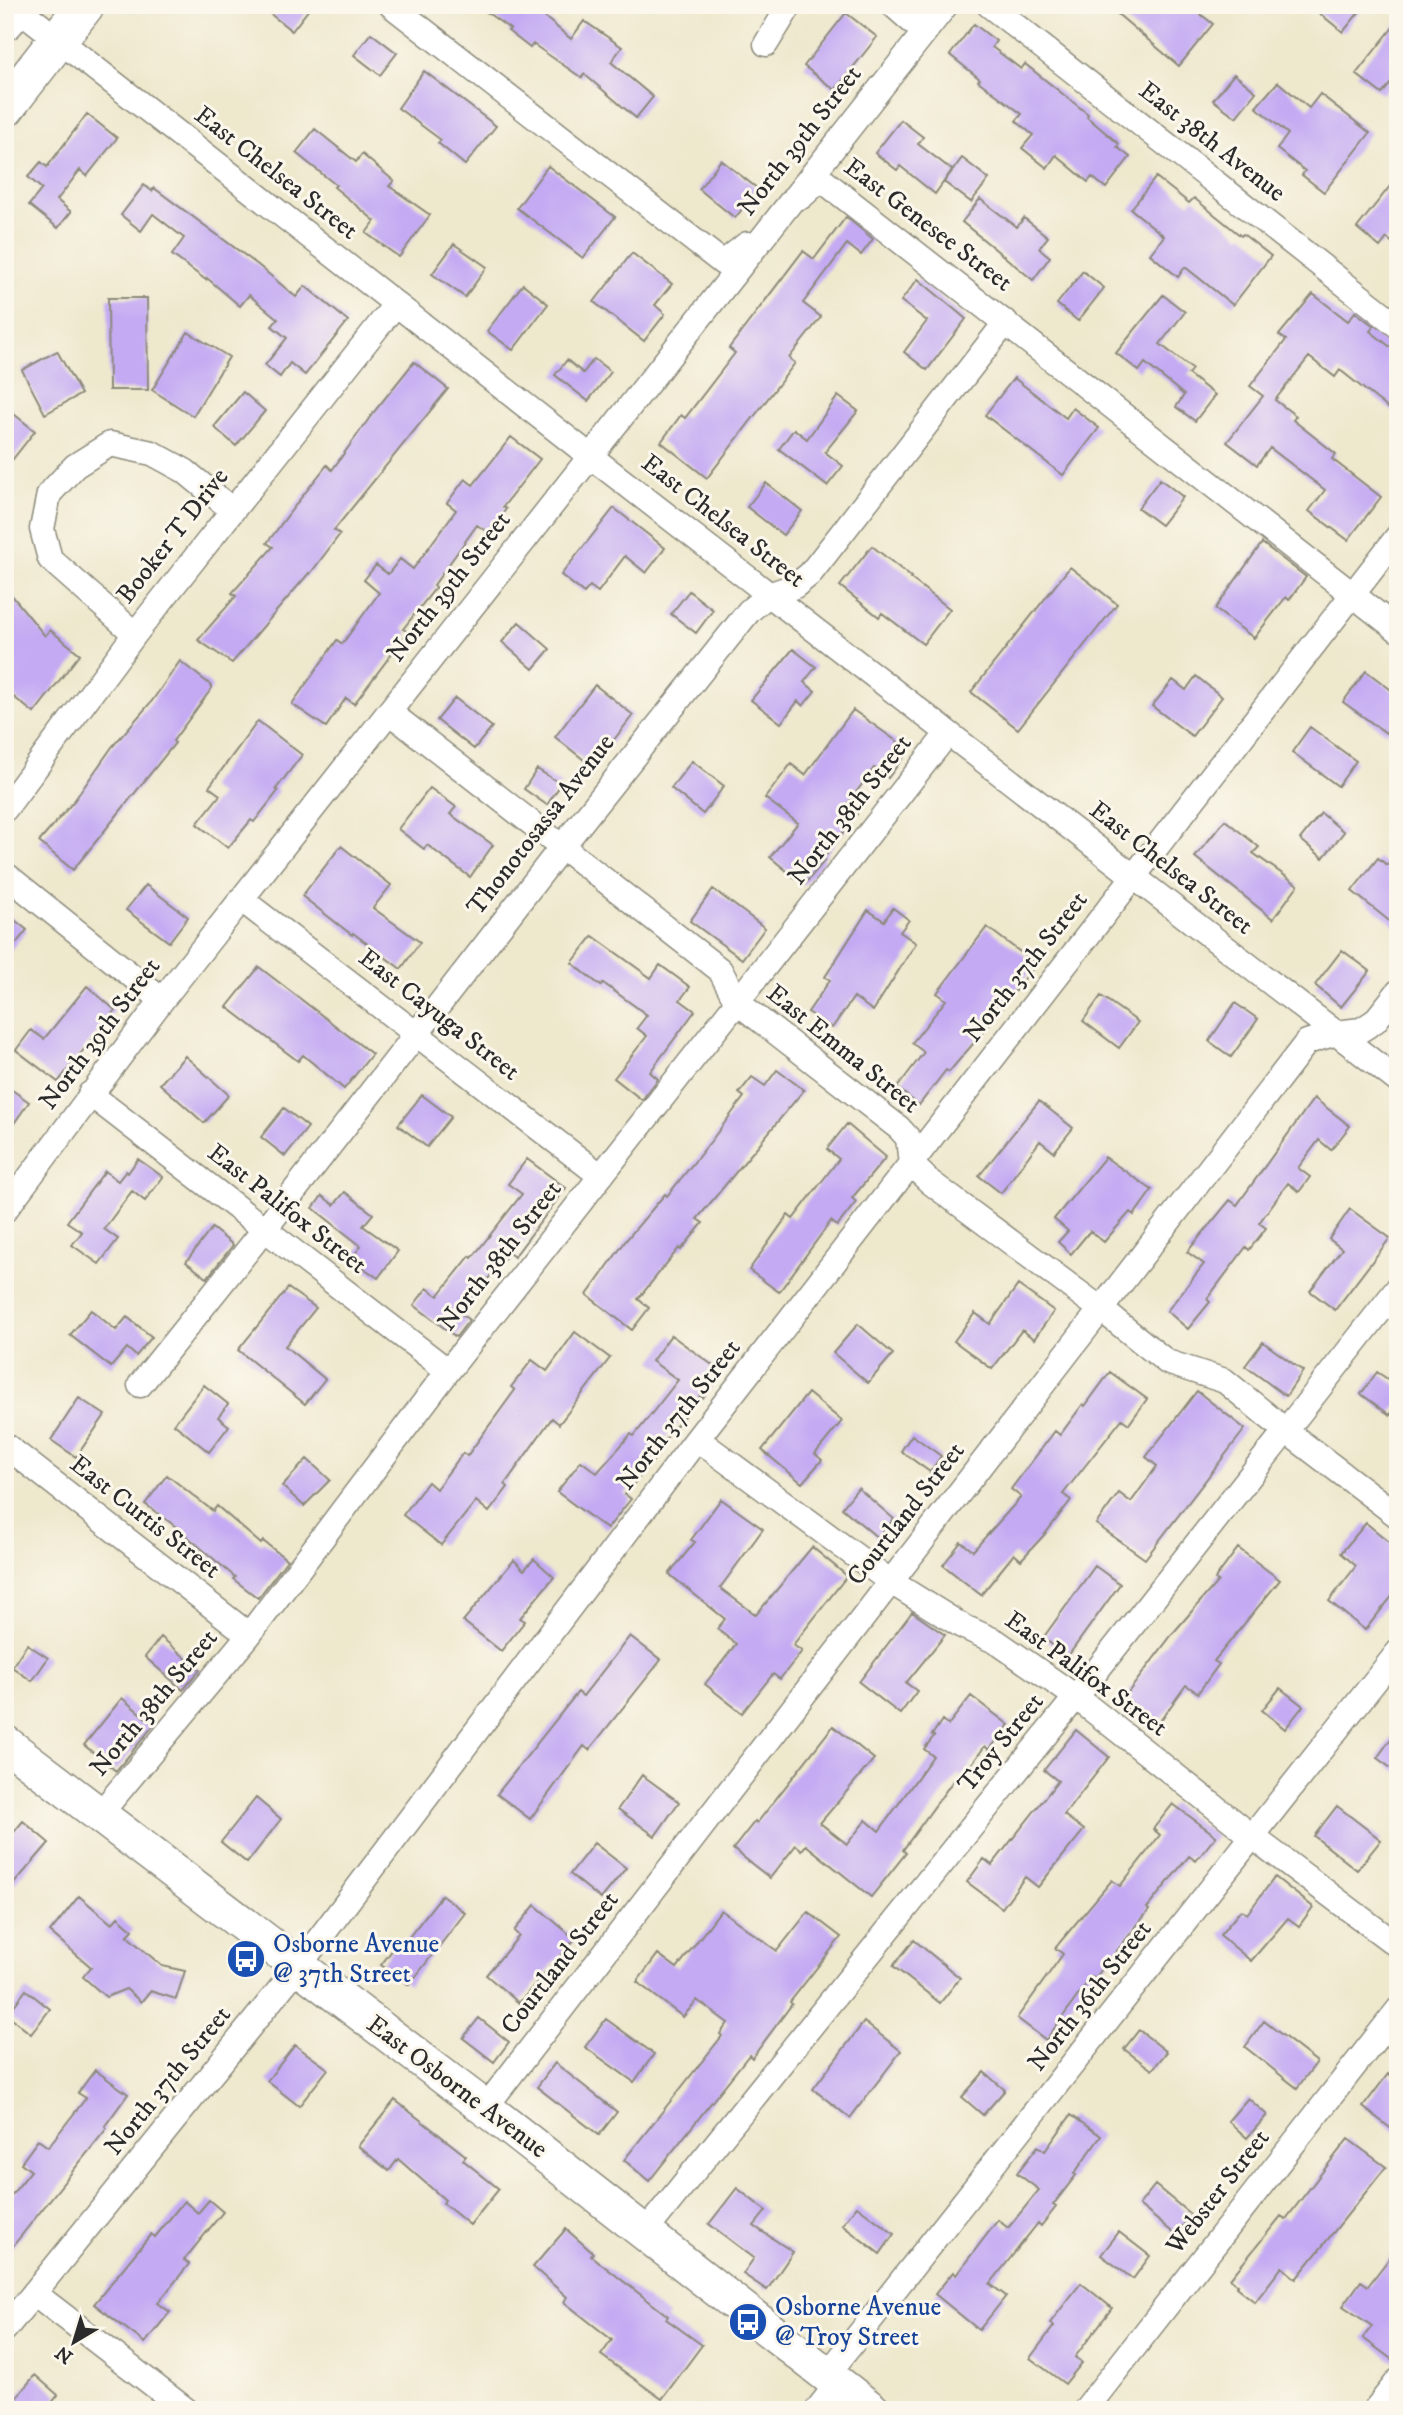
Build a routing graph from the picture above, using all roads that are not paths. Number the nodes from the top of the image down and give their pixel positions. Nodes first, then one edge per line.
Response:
1 (85, 5) edge
2 (391, 5) edge
3 (790, 5) edge
4 (893, 5) edge
5 (946, 5) edge
6 (989, 5) edge
7 (13, 10) edge
8 (924, 32) junction
9 (58, 39) junction
10 (765, 44) dead end
11 (5, 108) edge
12 (774, 222) junction
13 (395, 305) junction
14 (1006, 323) junction
15 (1398, 326) edge
16 (590, 456) junction
17 (232, 509) junction
18 (1398, 536) edge
19 (1354, 594) junction
20 (768, 595) junction
21 (1398, 630) edge
22 (135, 634) junction
23 (389, 712) junction
24 (948, 733) junction
25 (5, 809) edge
26 (561, 848) junction
27 (5, 874) edge
28 (1133, 876) junction
29 (242, 900) junction
30 (1398, 992) edge
31 (162, 1000) junction
32 (737, 1002) junction
33 (1336, 1033) junction
34 (414, 1034) junction
35 (1398, 1081) edge
36 (90, 1094) junction
37 (911, 1164) junction
38 (601, 1176) junction
39 (5, 1210) edge
40 (264, 1230) junction
41 (1398, 1288) edge
42 (1102, 1310) junction
43 (448, 1371) junction
44 (140, 1385) dead end
45 (1286, 1431) junction
46 (697, 1438) junction
47 (5, 1445) edge
48 (1398, 1516) edge
49 (891, 1582) junction
50 (249, 1636) junction
51 (1398, 1652) edge
52 (1076, 1697) junction
53 (5, 1743) edge
54 (99, 1815) junction
55 (1253, 1837) junction
56 (1398, 1946) edge
57 (298, 1967) junction
58 (1398, 2010) edge
59 (485, 2108) junction
60 (645, 2232) junction
61 (34, 2293) junction
62 (5, 2329) edge
63 (1398, 2381) edge
64 (827, 2389) edge
65 (186, 2410) edge
66 (872, 2410) edge
67 (1085, 2410) edge
68 (1375, 2410) edge

1 - 9 main road
2 - 12 street, East Genesee Street
3 - 10 street
4 - 8 street
5 - 8 street, North 39th Street
6 - 15 street, East 38th Avenue
7 - 9 street, East Chelsea Street
8 - 12 street, North 39th Street
9 - 11 main road
9 - 13 street, East Chelsea Street
12 - 14 street, East Genesee Street
12 - 16 street, North 39th Street
13 - 16 street, East Chelsea Street
13 - 17 street, Booker T Drive
14 - 19 street, East Genesee Street
14 - 20 street, Thonotosassa Avenue
16 - 20 street, East Chelsea Street
16 - 23 street, North 39th Street
17 - 22 street, Booker T Drive
17 - 22 street
18 - 19 street, North 37th Street
19 - 21 street, East Genesee Street
19 - 28 street, North 37th Street
20 - 24 street, East Chelsea Street
20 - 26 street, Thonotosassa Avenue
22 - 25 street, Booker T Drive
23 - 26 street, East Emma Street
23 - 29 street, North 39th Street
24 - 28 street, East Chelsea Street
24 - 32 street, North 38th Street
26 - 32 street, East Emma Street
26 - 34 street, Thonotosassa Avenue
27 - 31 street
28 - 33 street, East Chelsea Street
28 - 37 street, North 37th Street
29 - 31 street, North 39th Street
29 - 34 street, East Cayuga Street
30 - 33 street, Courtland Street
31 - 36 street, North 39th Street
32 - 37 street, East Emma Street
32 - 38 street, North 38th Street
33 - 35 street, East Chelsea Street
33 - 42 street, Courtland Street
34 - 38 street, East Cayuga Street
34 - 40 street, Thonotosassa Avenue
36 - 39 street, North 39th Street
36 - 40 street, East Palifox Street
37 - 42 street
37 - 46 street, North 37th Street
38 - 43 street, North 38th Street
40 - 43 street, East Palifox Street
40 - 44 street, Thonotosassa Avenue
41 - 45 street, Troy Street
42 - 45 street
42 - 49 street, Courtland Street
43 - 50 street, North 38th Street
45 - 48 street
45 - 52 street, Troy Street
46 - 49 street, East Palifox Street
46 - 57 street, North 37th Street
47 - 50 street, East Curtis Street
49 - 52 street, East Palifox Street
49 - 59 street, Courtland Street
50 - 54 street, North 38th Street
51 - 55 street, North 36th Street
52 - 55 street, East Palifox Street
52 - 60 street, Troy Street
53 - 54 street, East Osborne Avenue
54 - 57 street, East Osborne Avenue
55 - 56 street, East Palifox Street
55 - 64 street, North 36th Street
57 - 59 street, East Osborne Avenue
57 - 61 street, North 37th Street
58 - 67 street, Webster Street
59 - 60 street, East Osborne Avenue
60 - 64 street, East Osborne Avenue
61 - 62 street, North 37th Street
61 - 65 street
63 - 68 street
64 - 66 street, East Osborne Avenue

